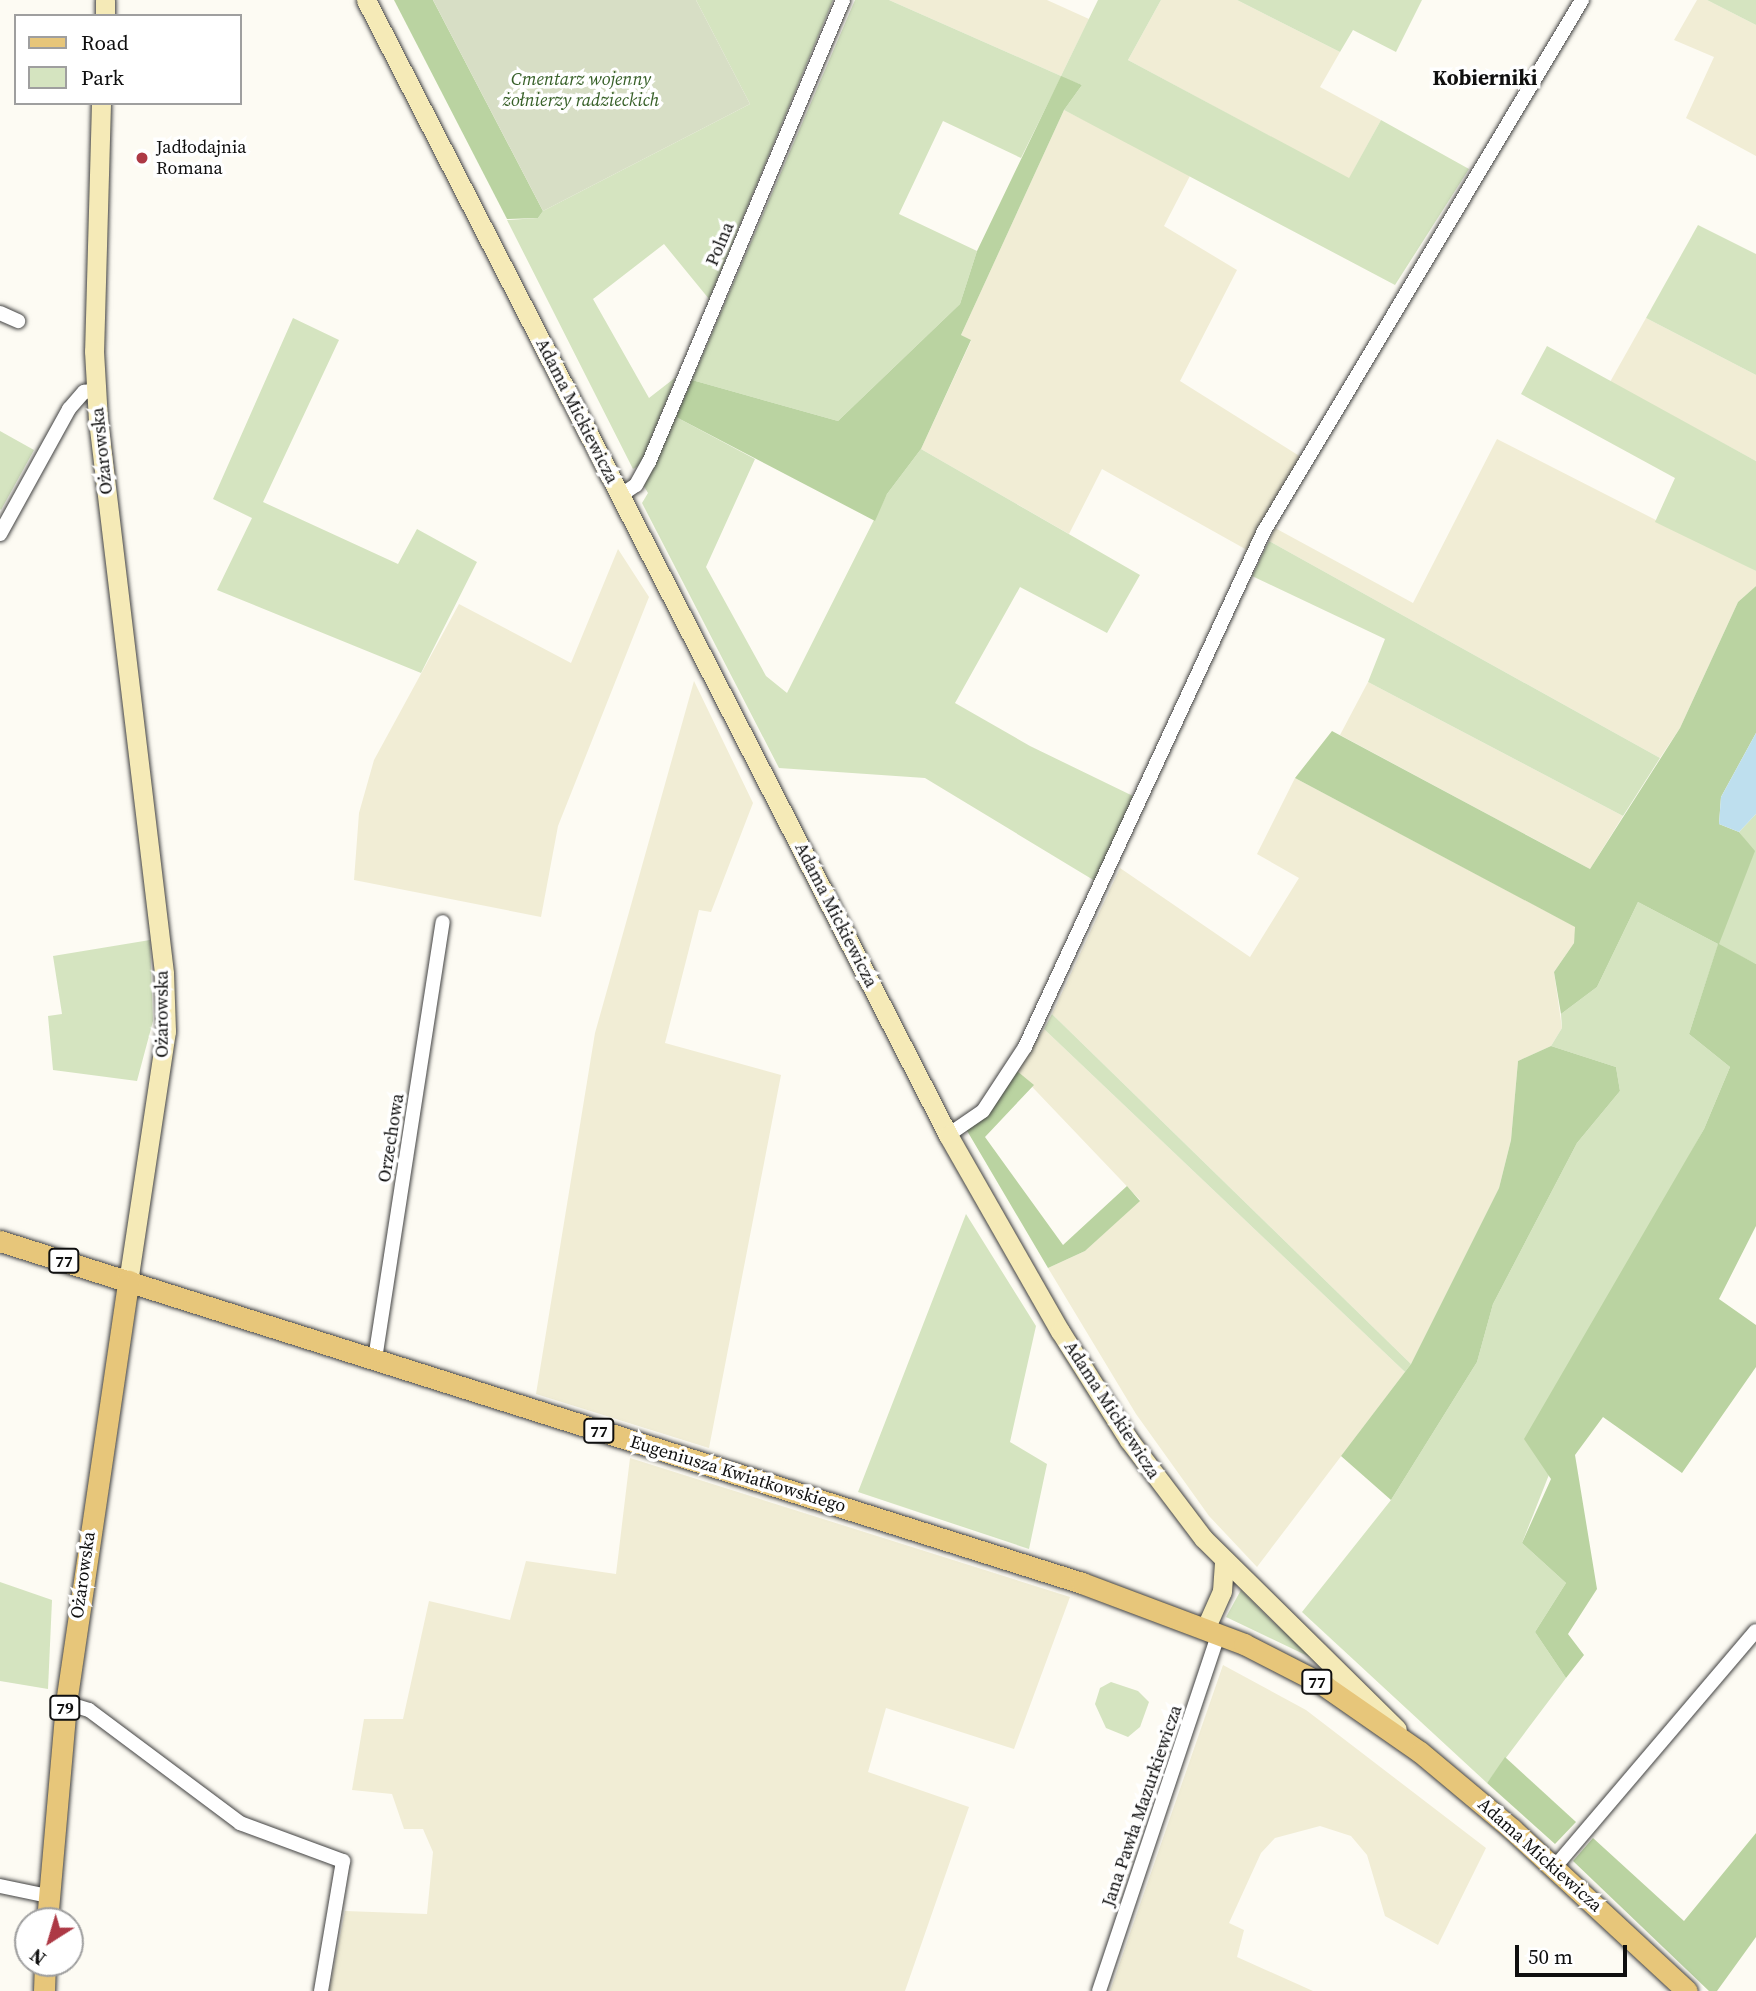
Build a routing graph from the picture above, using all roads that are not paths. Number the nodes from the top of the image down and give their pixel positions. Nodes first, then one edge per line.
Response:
1 (366, 0) edge
2 (843, 0) edge
3 (1582, 0) edge
4 (101, 105) edge
5 (0, 313) edge
6 (19, 321) dead end
7 (96, 390) junction
8 (621, 495) junction
9 (0, 534) edge
10 (443, 922) dead end
11 (948, 1135) junction
12 (0, 1241) edge
13 (128, 1281) junction
14 (374, 1359) junction
15 (1224, 1560) junction
16 (1213, 1630) junction
17 (1756, 1631) edge
18 (66, 1703) junction
19 (1420, 1752) junction
20 (1555, 1868) junction
21 (0, 1886) edge
22 (48, 1896) junction
23 (48, 1907) edge
24 (321, 1991) edge
25 (1099, 1991) edge
26 (1687, 1991) edge

1 - 8 street, Adama Mickiewicza
2 - 8 street, Polna
3 - 11 street
4 - 7 street, Ożarowska
5 - 6 street
7 - 9 street
7 - 13 street, Ożarowska
8 - 11 street, Adama Mickiewicza
10 - 14 street, Orzechowa
11 - 15 street, Adama Mickiewicza
12 - 13 main road, Eugeniusza Kwiatkowskiego / 77
13 - 14 main road, Eugeniusza Kwiatkowskiego / 77
13 - 18 main road, Ożarowska / 79
14 - 16 main road, Eugeniusza Kwiatkowskiego / 77
15 - 16 street
15 - 19 street, Adama Mickiewicza
16 - 19 main road, Adama Mickiewicza / 77
16 - 25 street, Jana Pawła Mazurkiewicza
17 - 20 street
18 - 22 main road, Ożarowska / 79
18 - 24 street
19 - 20 main road, Adama Mickiewicza / 77
20 - 26 main road, Adama Mickiewicza / 77
21 - 22 street
22 - 23 main road, Ożarowska / 79

